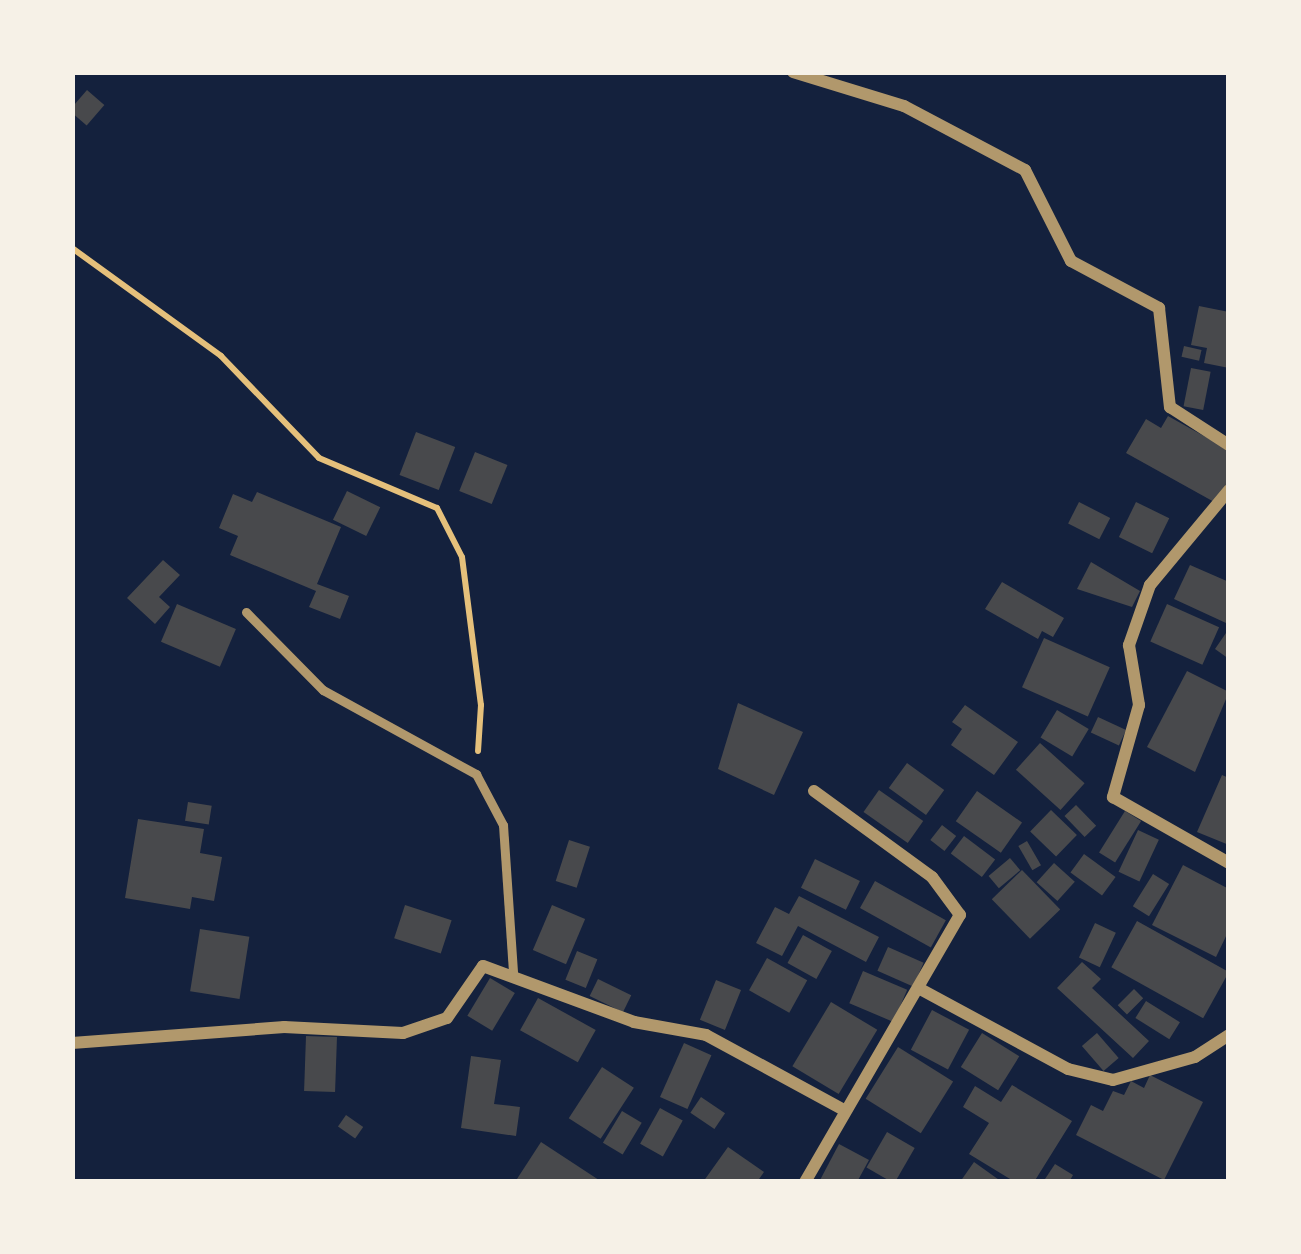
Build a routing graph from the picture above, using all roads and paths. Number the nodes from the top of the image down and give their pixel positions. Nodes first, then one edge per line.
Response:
1 (794, 72) edge
2 (72, 248) edge
3 (1229, 445) edge
4 (1229, 490) edge
5 (246, 612) dead end
6 (476, 774) junction
7 (814, 791) dead end
8 (1229, 863) edge
9 (513, 973) junction
10 (922, 990) junction
11 (1229, 1035) edge
12 (72, 1043) edge
13 (844, 1110) junction
14 (805, 1182) edge

1 - 3 street
2 - 6 path
4 - 8 street
5 - 6 lane
6 - 9 lane
7 - 10 street
9 - 12 street
9 - 13 street
10 - 11 street
10 - 13 street
13 - 14 street

